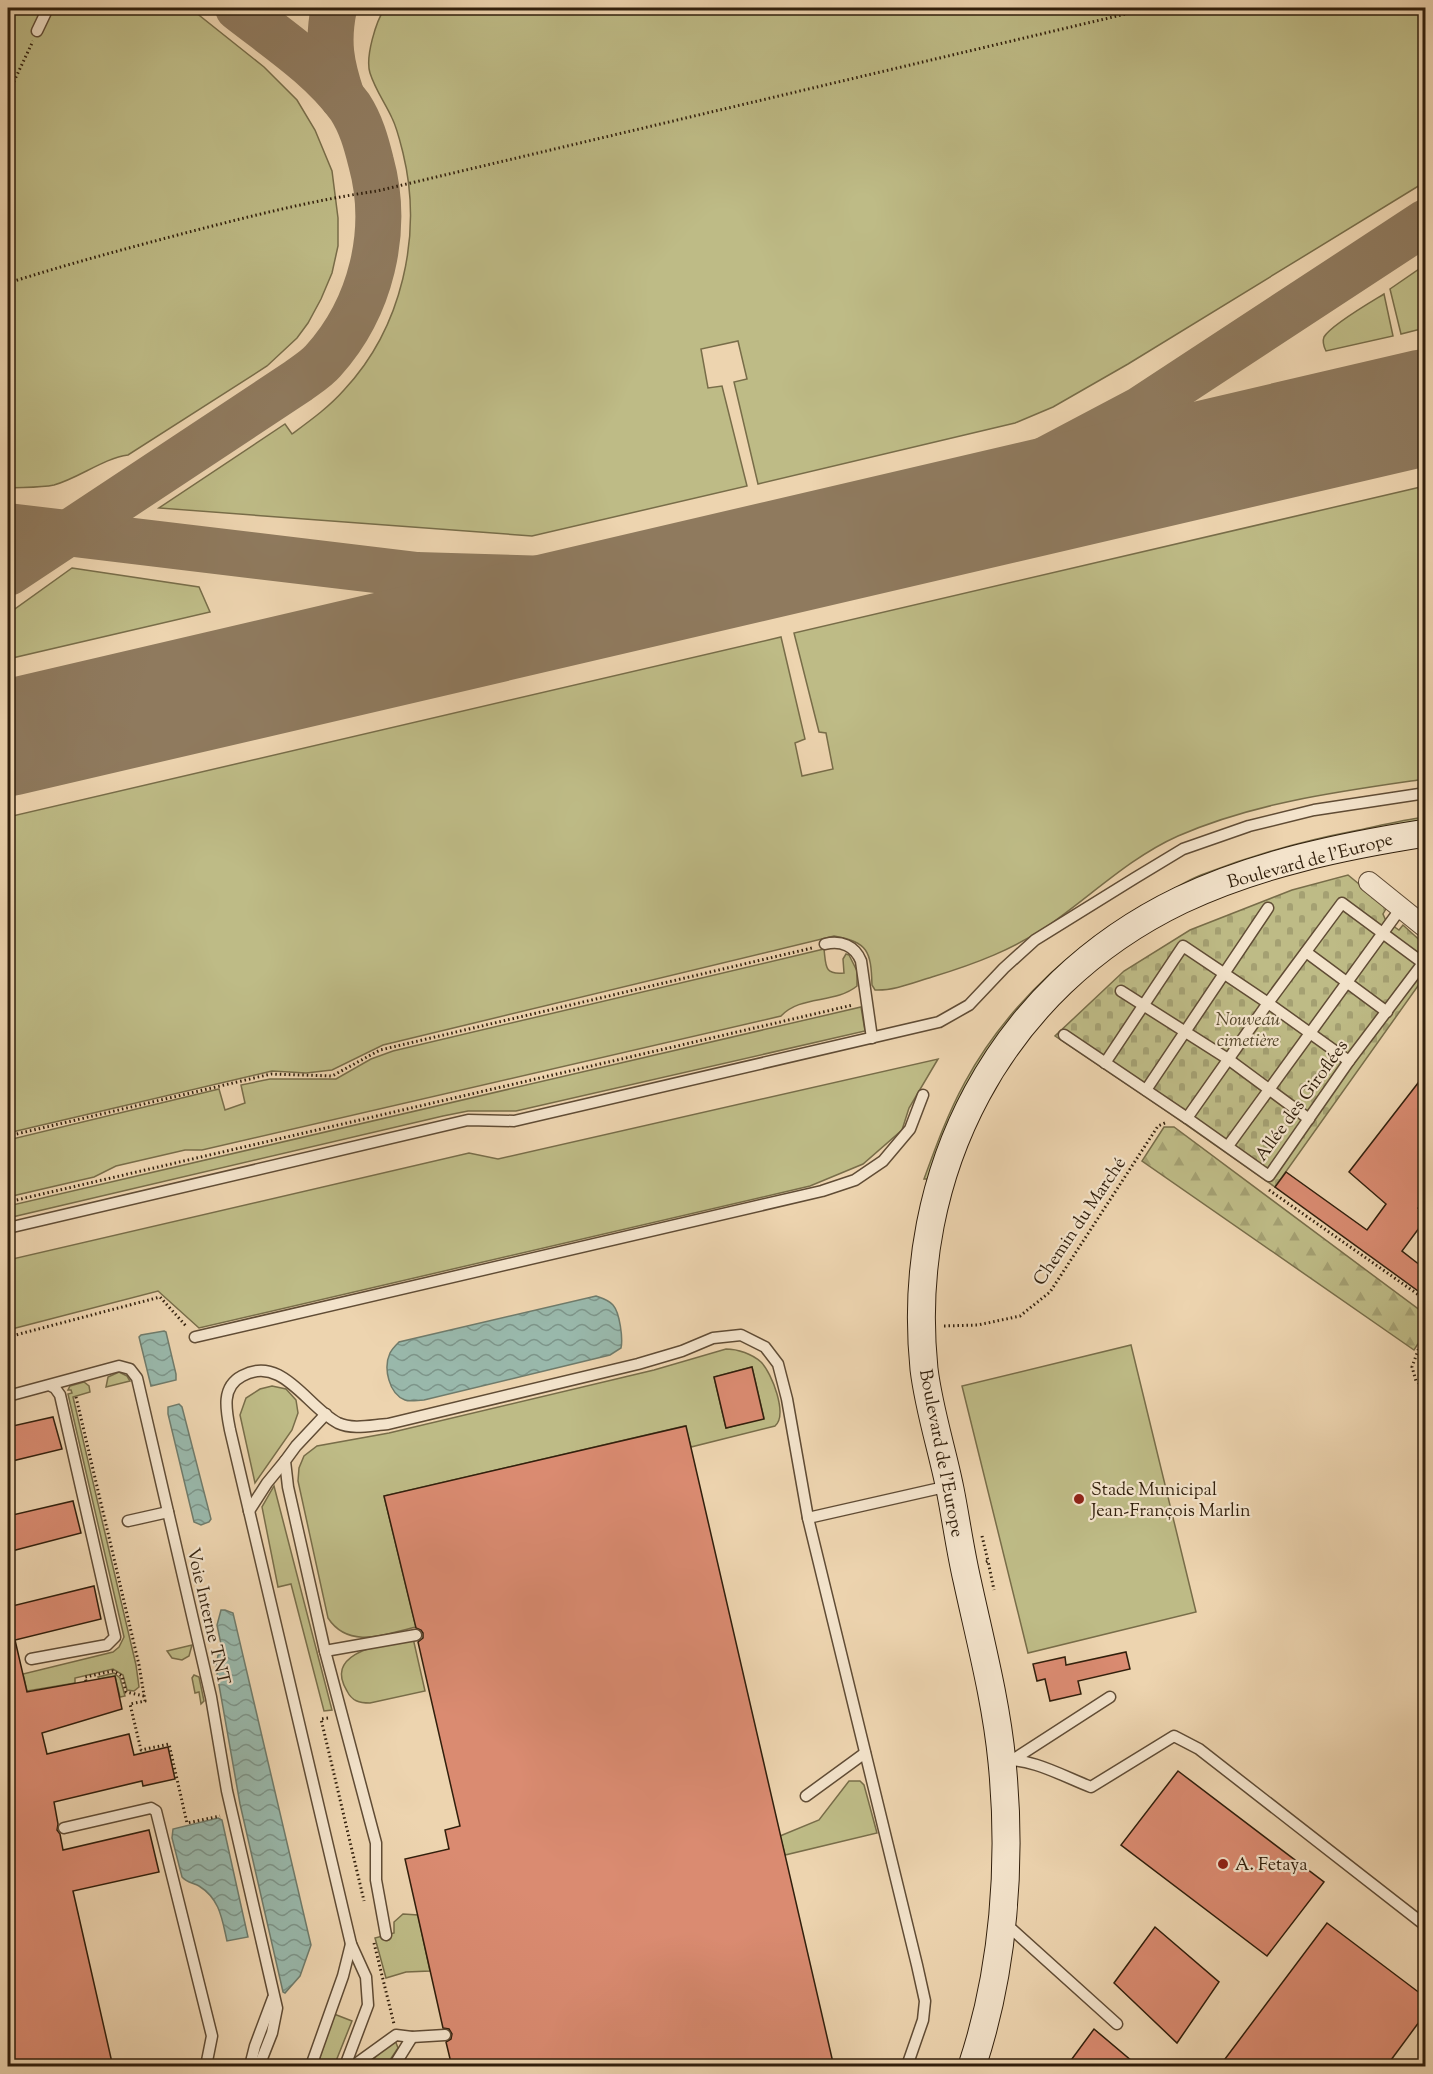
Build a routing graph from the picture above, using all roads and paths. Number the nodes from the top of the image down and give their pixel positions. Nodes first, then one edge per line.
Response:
1 (48, 8) edge
2 (1151, 8) edge
3 (38, 31) joint
4 (8, 94) edge
5 (8, 283) edge
6 (1425, 793) edge
7 (1425, 833) edge
8 (1369, 882) dead end
9 (1268, 908) dead end
10 (1401, 908) junction
11 (1425, 928) edge
12 (1383, 931) junction
13 (825, 944) joint
14 (1306, 952) junction
15 (1424, 964) edge
16 (1224, 973) junction
17 (1347, 982) junction
18 (1121, 991) dead end
19 (867, 1002) junction
20 (1268, 1003) junction
21 (1144, 1005) junction
22 (1387, 1012) junction
23 (1185, 1031) junction
24 (1309, 1033) junction
25 (1064, 1035) dead end
26 (872, 1038) junction
27 (1227, 1059) junction
28 (1349, 1062) junction
29 (1105, 1063) junction
30 (1269, 1089) junction
31 (1146, 1090) junction
32 (923, 1095) dead end
33 (1187, 1118) junction
34 (1310, 1119) junction
35 (1174, 1123) dead end
36 (8, 1136) edge
37 (1228, 1146) junction
38 (1261, 1184) dead end
39 (8, 1202) edge
40 (8, 1228) edge
41 (1425, 1300) edge
42 (921, 1327) junction
43 (1425, 1328) edge
44 (8, 1337) edge
45 (195, 1337) joint
46 (51, 1386) junction
47 (1425, 1388) edge
48 (8, 1396) edge
49 (76, 1397) dead end
50 (326, 1414) junction
51 (285, 1461) junction
52 (950, 1486) junction
53 (249, 1511) junction
54 (168, 1512) junction
55 (808, 1518) junction
56 (128, 1521) dead end
57 (416, 1635) dead end
58 (326, 1651) junction
59 (31, 1659) dead end
60 (147, 1676) dead end
61 (140, 1678) junction
62 (86, 1681) dead end
63 (144, 1696) junction
64 (1110, 1697) dead end
65 (342, 1714) junction
66 (865, 1753) junction
67 (1008, 1760) junction
68 (806, 1796) dead end
69 (232, 1813) junction
70 (64, 1828) dead end
71 (365, 1905) dead end
72 (1002, 1920) junction
73 (1425, 1926) edge
74 (386, 1935) dead end
75 (373, 1940) dead end
76 (351, 1944) junction
77 (273, 1998) junction
78 (1117, 2024) dead end
79 (396, 2035) junction
80 (445, 2035) dead end
81 (412, 2037) junction
82 (206, 2067) edge
83 (249, 2067) edge
84 (259, 2067) edge
85 (311, 2067) edge
86 (345, 2067) edge
87 (353, 2067) edge
88 (394, 2067) edge
89 (907, 2067) edge
90 (972, 2067) edge

1 - 3 lane
2 - 5 path
3 - 4 path
6 - 26 lane
7 - 42 main road, Boulevard de l'Europe
8 - 10 street
9 - 16 lane
10 - 11 street
10 - 12 lane
12 - 14 lane, Allée des Giroflées
12 - 15 lane, Allée des Giroflées
12 - 17 lane
13 - 19 lane
13 - 36 path
14 - 17 lane
14 - 20 lane, Allée des Giroflées
15 - 22 lane, Allée des Giroflées
16 - 20 lane
16 - 21 lane
16 - 23 lane
17 - 22 lane
17 - 24 lane
18 - 21 lane
19 - 26 lane
19 - 39 path
20 - 24 lane
20 - 27 lane, Allée des Giroflées
21 - 23 lane
21 - 29 lane
22 - 28 lane, Allée des Giroflées
23 - 27 lane
23 - 31 lane
24 - 28 lane
24 - 30 lane
25 - 29 lane
26 - 40 lane
27 - 30 lane
27 - 33 lane, Allée des Giroflées
28 - 34 lane, Allée des Giroflées
29 - 31 lane
30 - 34 lane
30 - 37 lane
31 - 33 lane
32 - 45 lane
33 - 37 lane, Allée des Giroflées
34 - 37 lane, Allée des Giroflées
35 - 42 path, Chemin du Marché
38 - 41 path
42 - 52 main road, Boulevard de l'Europe
43 - 47 path
44 - 45 path
46 - 48 lane, Voie Interne TNT
46 - 54 lane, Voie Interne TNT
46 - 59 lane
49 - 61 path
50 - 51 lane
50 - 53 lane
50 - 55 lane
51 - 53 lane
51 - 58 lane
52 - 55 lane
52 - 67 main road, Boulevard de l'Europe
53 - 76 lane
54 - 56 lane
54 - 69 lane, Voie Interne TNT
55 - 66 lane
57 - 58 lane
58 - 65 lane
60 - 61 path
61 - 63 path
62 - 63 path
63 - 69 path
64 - 67 lane
65 - 71 path
65 - 74 lane
66 - 68 lane
66 - 89 lane
67 - 72 main road, Boulevard de l'Europe
67 - 73 lane
69 - 77 lane, Voie Interne TNT
70 - 82 lane
72 - 78 lane
72 - 90 main road, Boulevard de l'Europe
75 - 79 path
76 - 85 lane
76 - 86 lane
77 - 83 lane
77 - 84 lane, Voie Interne TNT
79 - 81 lane
79 - 87 lane
80 - 81 lane
81 - 88 lane

